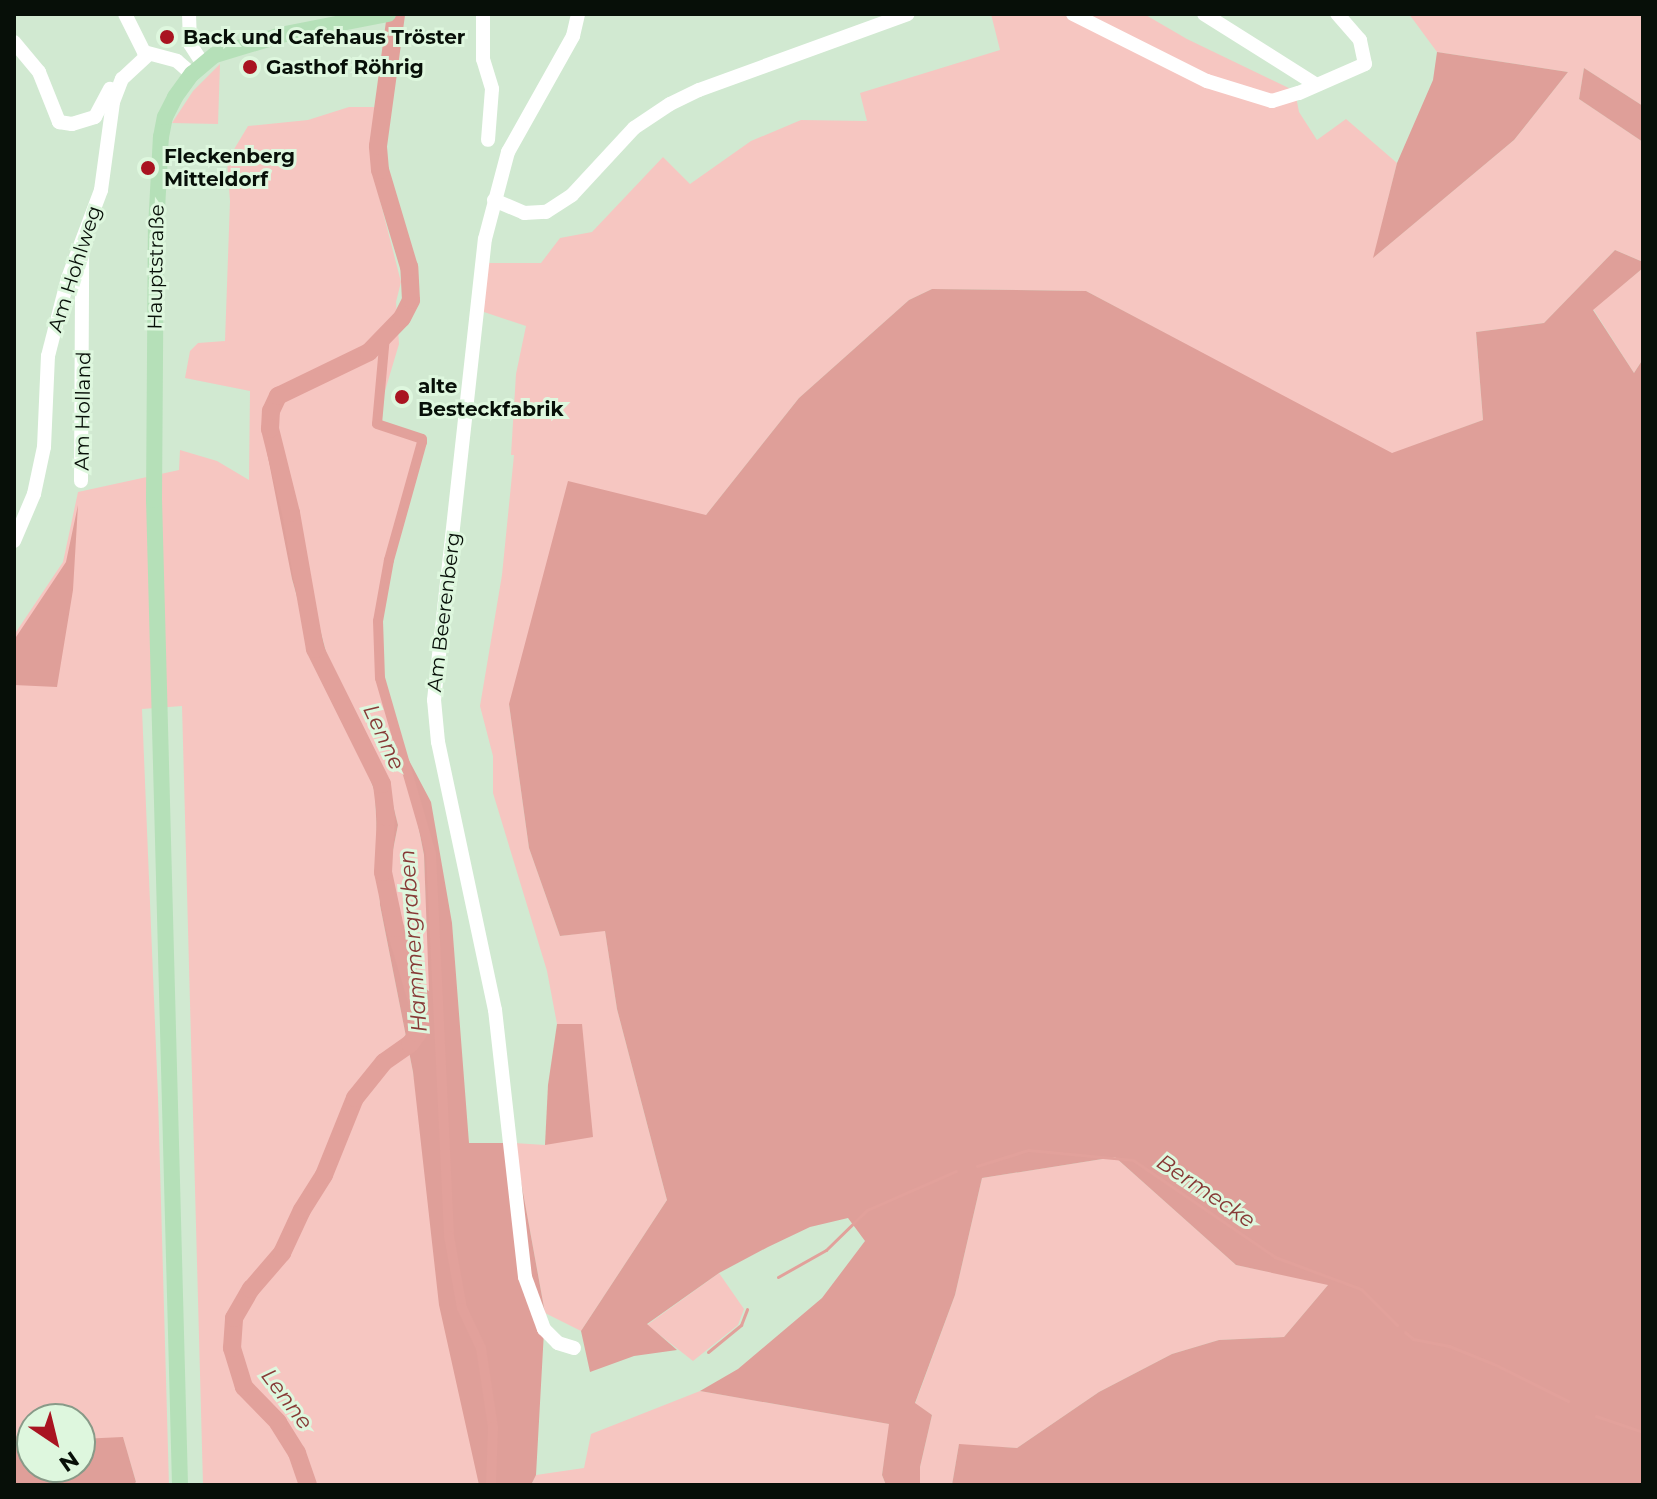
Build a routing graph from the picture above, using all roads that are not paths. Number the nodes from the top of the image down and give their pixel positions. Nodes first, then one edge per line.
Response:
1 (125, 14) edge
2 (189, 14) edge
3 (385, 14) edge
4 (483, 14) edge
5 (578, 14) edge
6 (908, 14) edge
7 (1073, 14) edge
8 (1204, 14) edge
9 (1337, 14) edge
10 (14, 42) edge
11 (149, 54) junction
12 (198, 69) junction
13 (122, 79) junction
14 (1315, 84) junction
15 (488, 135) dead end
16 (494, 200) junction
17 (82, 245) junction
18 (81, 481) dead end
19 (14, 541) edge
20 (574, 1348) dead end
21 (180, 1485) edge

1 - 11 street
2 - 12 street
3 - 12 main road, Hauptstraße
4 - 15 street
5 - 16 street, Am Beerenberg
6 - 16 street
7 - 14 street
8 - 14 street
9 - 14 street
10 - 13 street
11 - 12 street
11 - 13 street
12 - 21 main road, Hauptstraße
13 - 17 street, Am Hohlweg
16 - 20 street, Am Beerenberg
17 - 18 street, Am Holland
17 - 19 street, Am Hohlweg

